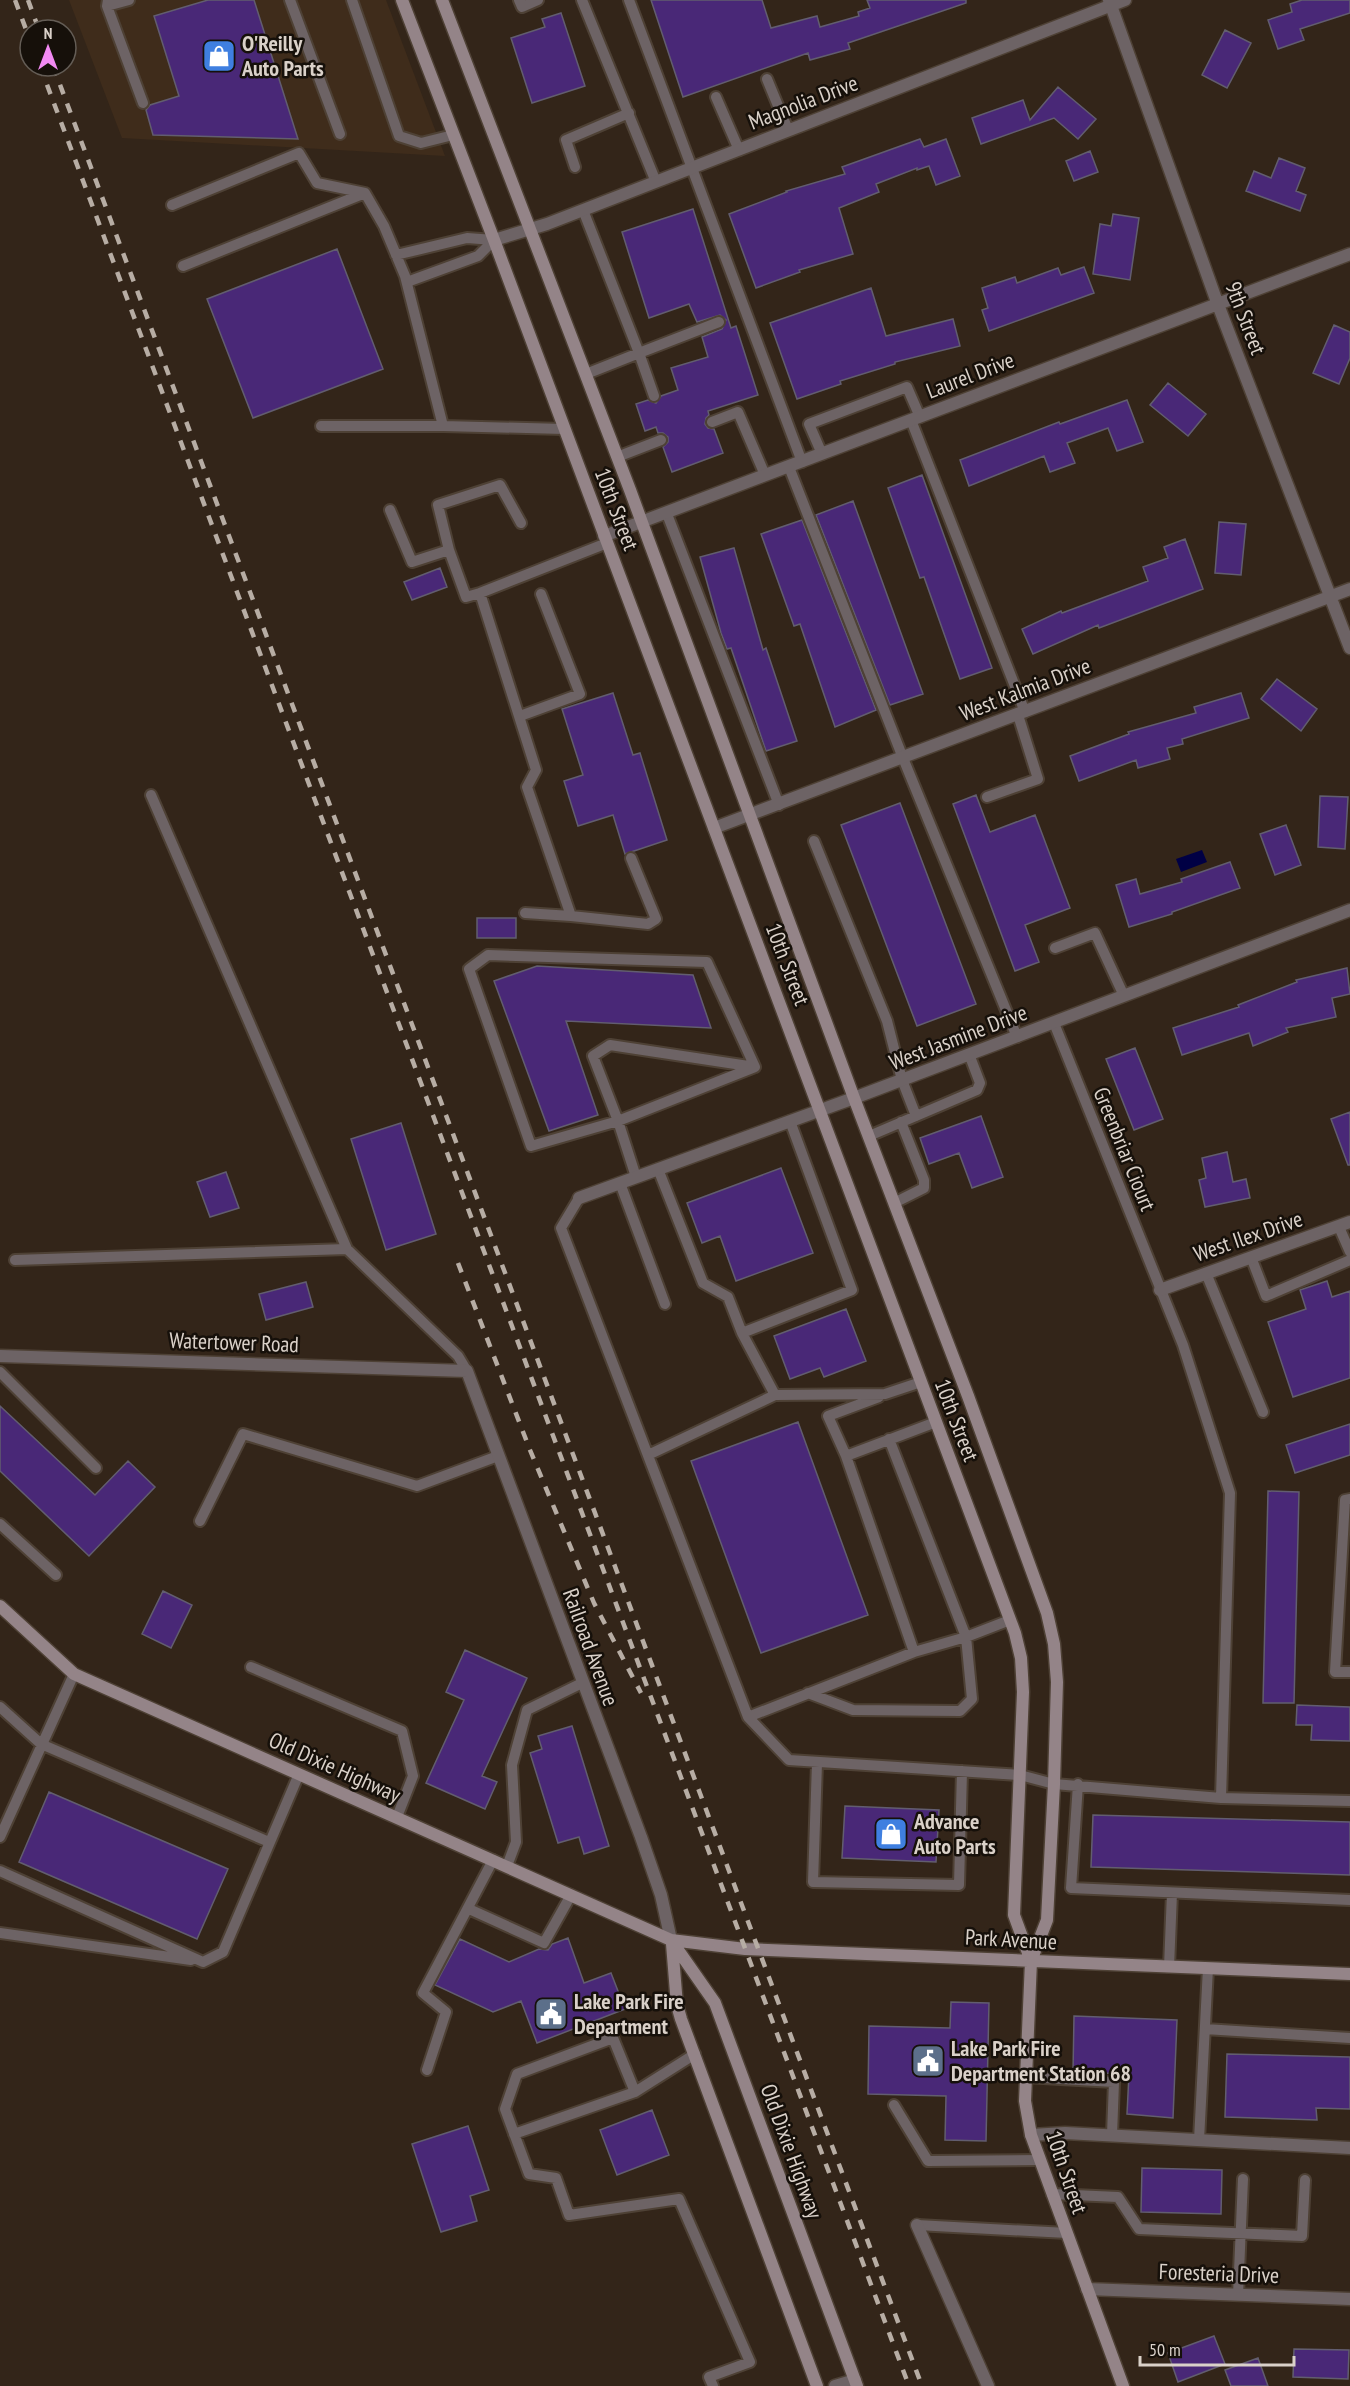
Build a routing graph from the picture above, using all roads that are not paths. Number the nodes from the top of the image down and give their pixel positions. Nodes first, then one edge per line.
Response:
1 (129, 0) edge
2 (290, 0) edge
3 (352, 0) edge
4 (402, 0) edge
5 (442, 0) edge
6 (519, 0) edge
7 (538, 0) edge
8 (582, 0) edge
9 (629, 0) edge
10 (1125, 0) edge
11 (1110, 2) edge
12 (107, 3) edge
13 (767, 79) dead end
14 (716, 97) dead end
15 (143, 103) dead end
16 (629, 113) junction
17 (788, 130) junction
18 (340, 134) dead end
19 (453, 135) junction
20 (739, 150) junction
21 (575, 167) dead end
22 (692, 168) junction
23 (656, 182) junction
24 (365, 193) junction
25 (172, 205) dead end
26 (583, 210) junction
27 (532, 230) junction
28 (494, 240) junction
29 (1350, 254) edge
30 (396, 255) junction
31 (183, 266) dead end
32 (407, 282) junction
33 (1217, 302) junction
34 (719, 322) dead end
35 (639, 354) junction
36 (586, 374) junction
37 (654, 396) dead end
38 (915, 418) junction
39 (712, 422) dead end
40 (321, 426) dead end
41 (443, 426) junction
42 (564, 429) junction
43 (661, 441) dead end
44 (822, 454) junction
45 (617, 457) junction
46 (801, 462) junction
47 (789, 467) junction
48 (765, 475) junction
49 (390, 510) dead end
50 (667, 514) junction
51 (520, 523) dead end
52 (642, 523) junction
53 (606, 540) junction
54 (449, 550) junction
55 (1350, 589) edge
56 (480, 593) junction
57 (542, 594) dead end
58 (1330, 596) junction
59 (1350, 648) edge
60 (1021, 713) junction
61 (520, 716) junction
62 (903, 758) junction
63 (151, 795) dead end
64 (987, 797) dead end
65 (779, 805) junction
66 (751, 815) junction
67 (714, 828) junction
68 (814, 841) dead end
69 (631, 858) dead end
70 (1350, 910) edge
71 (525, 913) dead end
72 (571, 916) junction
73 (1055, 948) dead end
74 (1124, 996) junction
75 (1054, 1023) junction
76 (1017, 1037) junction
77 (969, 1054) junction
78 (755, 1067) junction
79 (902, 1080) junction
80 (854, 1098) junction
81 (820, 1110) junction
82 (916, 1116) junction
83 (618, 1121) junction
84 (790, 1121) junction
85 (901, 1122) junction
86 (868, 1136) junction
87 (658, 1169) junction
88 (636, 1177) junction
89 (620, 1183) junction
90 (579, 1198) joint
91 (894, 1203) junction
92 (1344, 1224) edge
93 (347, 1249) junction
94 (1350, 1252) edge
95 (1251, 1257) junction
96 (15, 1260) dead end
97 (1350, 1260) edge
98 (1206, 1273) junction
99 (1160, 1290) junction
100 (665, 1305) dead end
101 (742, 1333) junction
102 (0, 1356) edge
103 (467, 1371) junction
104 (0, 1372) edge
105 (921, 1382) junction
106 (885, 1394) junction
107 (775, 1395) junction
108 (1263, 1412) dead end
109 (936, 1422) junction
110 (890, 1439) junction
111 (648, 1455) junction
112 (498, 1456) junction
113 (846, 1456) junction
114 (96, 1468) dead end
115 (1350, 1499) edge
116 (200, 1521) dead end
117 (0, 1524) edge
118 (56, 1575) dead end
119 (0, 1606) edge
120 (1010, 1620) junction
121 (966, 1637) junction
122 (914, 1652) junction
123 (251, 1667) dead end
124 (1350, 1672) edge
125 (74, 1674) junction
126 (582, 1683) junction
127 (808, 1693) junction
128 (0, 1707) edge
129 (748, 1717) junction
130 (41, 1744) junction
131 (817, 1762) junction
132 (962, 1771) junction
133 (300, 1774) junction
134 (1020, 1775) junction
135 (1054, 1784) junction
136 (1078, 1784) junction
137 (1221, 1798) junction
138 (1350, 1801) edge
139 (397, 1817) junction
140 (0, 1837) edge
141 (269, 1842) junction
142 (493, 1860) junction
143 (507, 1866) junction
144 (0, 1871) edge
145 (1172, 1893) junction
146 (571, 1895) junction
147 (1350, 1900) edge
148 (469, 1910) junction
149 (0, 1933) edge
150 (671, 1940) junction
151 (1031, 1961) junction
152 (203, 1962) junction
153 (1169, 1967) junction
154 (1208, 1968) junction
155 (1350, 1974) edge
156 (1205, 2029) junction
157 (1350, 2038) edge
158 (694, 2054) junction
159 (427, 2070) dead end
160 (1026, 2077) junction
161 (635, 2092) junction
162 (894, 2105) dead end
163 (514, 2134) junction
164 (1030, 2134) junction
165 (1112, 2135) junction
166 (1199, 2140) junction
167 (1350, 2148) edge
168 (1040, 2160) junction
169 (1243, 2179) dead end
170 (1305, 2180) dead end
171 (1052, 2194) junction
172 (917, 2225) joint
173 (1066, 2233) junction
174 (1240, 2234) junction
175 (1087, 2289) junction
176 (1238, 2295) junction
177 (1350, 2299) edge
178 (856, 2383) edge
179 (713, 2386) edge
180 (817, 2386) edge
181 (835, 2386) edge
182 (988, 2386) edge
183 (1123, 2386) edge

1 - 12 lane
2 - 18 lane
3 - 19 lane
4 - 19 main road, 10th Street
5 - 27 main road, 10th Street
6 - 7 lane
8 - 16 lane
9 - 22 lane
10 - 11 street, Magnolia Drive
11 - 17 street, Magnolia Drive
11 - 33 street, 9th Street
12 - 15 lane
13 - 17 lane
14 - 20 lane
16 - 21 lane
16 - 23 lane
17 - 20 street, Magnolia Drive
19 - 28 main road, 10th Street
20 - 22 street, Magnolia Drive
22 - 23 street, Magnolia Drive
22 - 46 lane
23 - 26 street, Magnolia Drive
24 - 25 lane
24 - 30 lane
24 - 31 lane
26 - 27 street, Magnolia Drive
26 - 35 lane
27 - 28 street, Magnolia Drive
27 - 36 main road, 10th Street
28 - 30 lane
28 - 32 lane
28 - 42 main road, 10th Street
29 - 33 street, Laurel Drive
30 - 32 lane
32 - 41 lane
33 - 38 street, Laurel Drive
33 - 58 street, 9th Street
34 - 35 lane
35 - 36 lane
35 - 37 lane
36 - 45 main road, 10th Street
38 - 44 street, Laurel Drive
38 - 44 lane
38 - 60 lane
39 - 48 lane
40 - 41 lane
41 - 42 lane
42 - 53 main road, 10th Street
43 - 45 lane
44 - 46 street, Laurel Drive
45 - 52 main road, 10th Street
46 - 47 street, Laurel Drive
47 - 48 street, Laurel Drive
47 - 62 lane
48 - 50 street, Laurel Drive
49 - 54 lane
50 - 52 street, Laurel Drive
50 - 65 lane
51 - 54 lane
52 - 53 street, Laurel Drive
52 - 66 main road, 10th Street
53 - 56 lane
53 - 67 main road, 10th Street
54 - 56 lane
55 - 58 street, West Kalmia Drive
56 - 61 lane
57 - 61 lane
58 - 59 street, 9th Street
58 - 60 street, West Kalmia Drive
60 - 62 street, West Kalmia Drive
60 - 64 lane
61 - 72 lane
62 - 65 street, West Kalmia Drive
62 - 76 lane
63 - 93 lane
65 - 66 street, West Kalmia Drive
66 - 67 street, West Kalmia Drive
66 - 80 main road, 10th Street
67 - 81 main road, 10th Street
68 - 79 lane
69 - 72 lane
70 - 74 street, West Jasmine Drive
71 - 72 lane
73 - 74 lane
74 - 75 street, West Jasmine Drive
75 - 76 street, West Jasmine Drive
75 - 99 lane, Greenbriar Ciourt
76 - 77 street, West Jasmine Drive
77 - 79 street, West Jasmine Drive
77 - 82 lane
78 - 83 lane
78 - 83 lane
78 - 83 lane
79 - 80 street, West Jasmine Drive
79 - 82 lane
80 - 81 street, West Jasmine Drive
80 - 86 main road, 10th Street
81 - 84 street, West Jasmine Drive
81 - 105 main road, 10th Street
82 - 85 lane
83 - 88 lane
84 - 87 street, West Jasmine Drive
84 - 101 lane
85 - 86 lane
85 - 91 lane
86 - 91 main road, 10th Street
87 - 88 street, West Jasmine Drive
87 - 101 lane
88 - 89 street, West Jasmine Drive
89 - 90 street, West Jasmine Drive
89 - 100 lane
90 - 111 lane
91 - 135 main road, 10th Street
92 - 94 lane
92 - 95 street, West Ilex Drive
93 - 96 lane
93 - 103 lane
95 - 97 lane
95 - 98 street, West Ilex Drive
98 - 99 street, West Ilex Drive
98 - 108 lane
99 - 137 lane, Greenbriar Ciourt
101 - 107 lane
102 - 103 street, Watertower Road
103 - 112 street, Railroad Avenue
104 - 114 lane
105 - 106 lane
105 - 109 main road, 10th Street
106 - 107 lane
106 - 113 lane
107 - 111 lane
109 - 110 lane
109 - 120 main road, 10th Street
110 - 113 lane
110 - 121 lane
111 - 129 lane
112 - 116 lane
112 - 126 street, Railroad Avenue
113 - 122 lane
115 - 124 lane
117 - 118 lane
119 - 125 main road, Old Dixie Highway
120 - 121 lane
120 - 134 main road, 10th Street
121 - 122 lane
121 - 127 lane
122 - 127 lane
123 - 139 lane
125 - 130 lane
125 - 133 main road, Old Dixie Highway
126 - 143 lane
126 - 150 street, Railroad Avenue
127 - 129 lane
128 - 130 lane
129 - 131 lane
130 - 140 lane
130 - 141 lane
131 - 132 lane
131 - 132 lane
132 - 134 lane
133 - 139 main road, Old Dixie Highway
133 - 141 lane
134 - 135 lane
134 - 151 main road, 10th Street
135 - 136 lane
135 - 151 main road, 10th Street
136 - 137 lane
136 - 145 lane
137 - 138 lane
139 - 142 main road, Old Dixie Highway
141 - 152 lane
142 - 143 main road, Old Dixie Highway
142 - 148 lane
143 - 146 main road, Old Dixie Highway
144 - 152 lane
145 - 147 lane
145 - 153 lane
146 - 148 lane
146 - 150 main road, Old Dixie Highway
148 - 159 lane
149 - 152 lane
150 - 151 main road, Park Avenue
150 - 158 main road
150 - 178 main road, Old Dixie Highway
151 - 153 main road, Park Avenue
151 - 160 main road, 10th Street
153 - 154 main road, Park Avenue
154 - 155 main road, Park Avenue
154 - 156 lane
156 - 157 lane
156 - 166 lane
158 - 161 lane
158 - 180 main road
160 - 164 main road, 10th Street
160 - 165 lane
161 - 163 lane
161 - 163 lane
162 - 168 lane
163 - 179 lane
164 - 165 street
164 - 168 main road, 10th Street
165 - 166 street
166 - 167 street
168 - 171 main road, 10th Street
169 - 174 lane
170 - 174 lane
171 - 173 main road, 10th Street
171 - 174 lane
172 - 173 lane
172 - 182 street
173 - 175 main road, 10th Street
174 - 176 lane
175 - 176 street, Foresteria Drive
175 - 183 main road, 10th Street
176 - 177 street, Foresteria Drive
178 - 181 street

